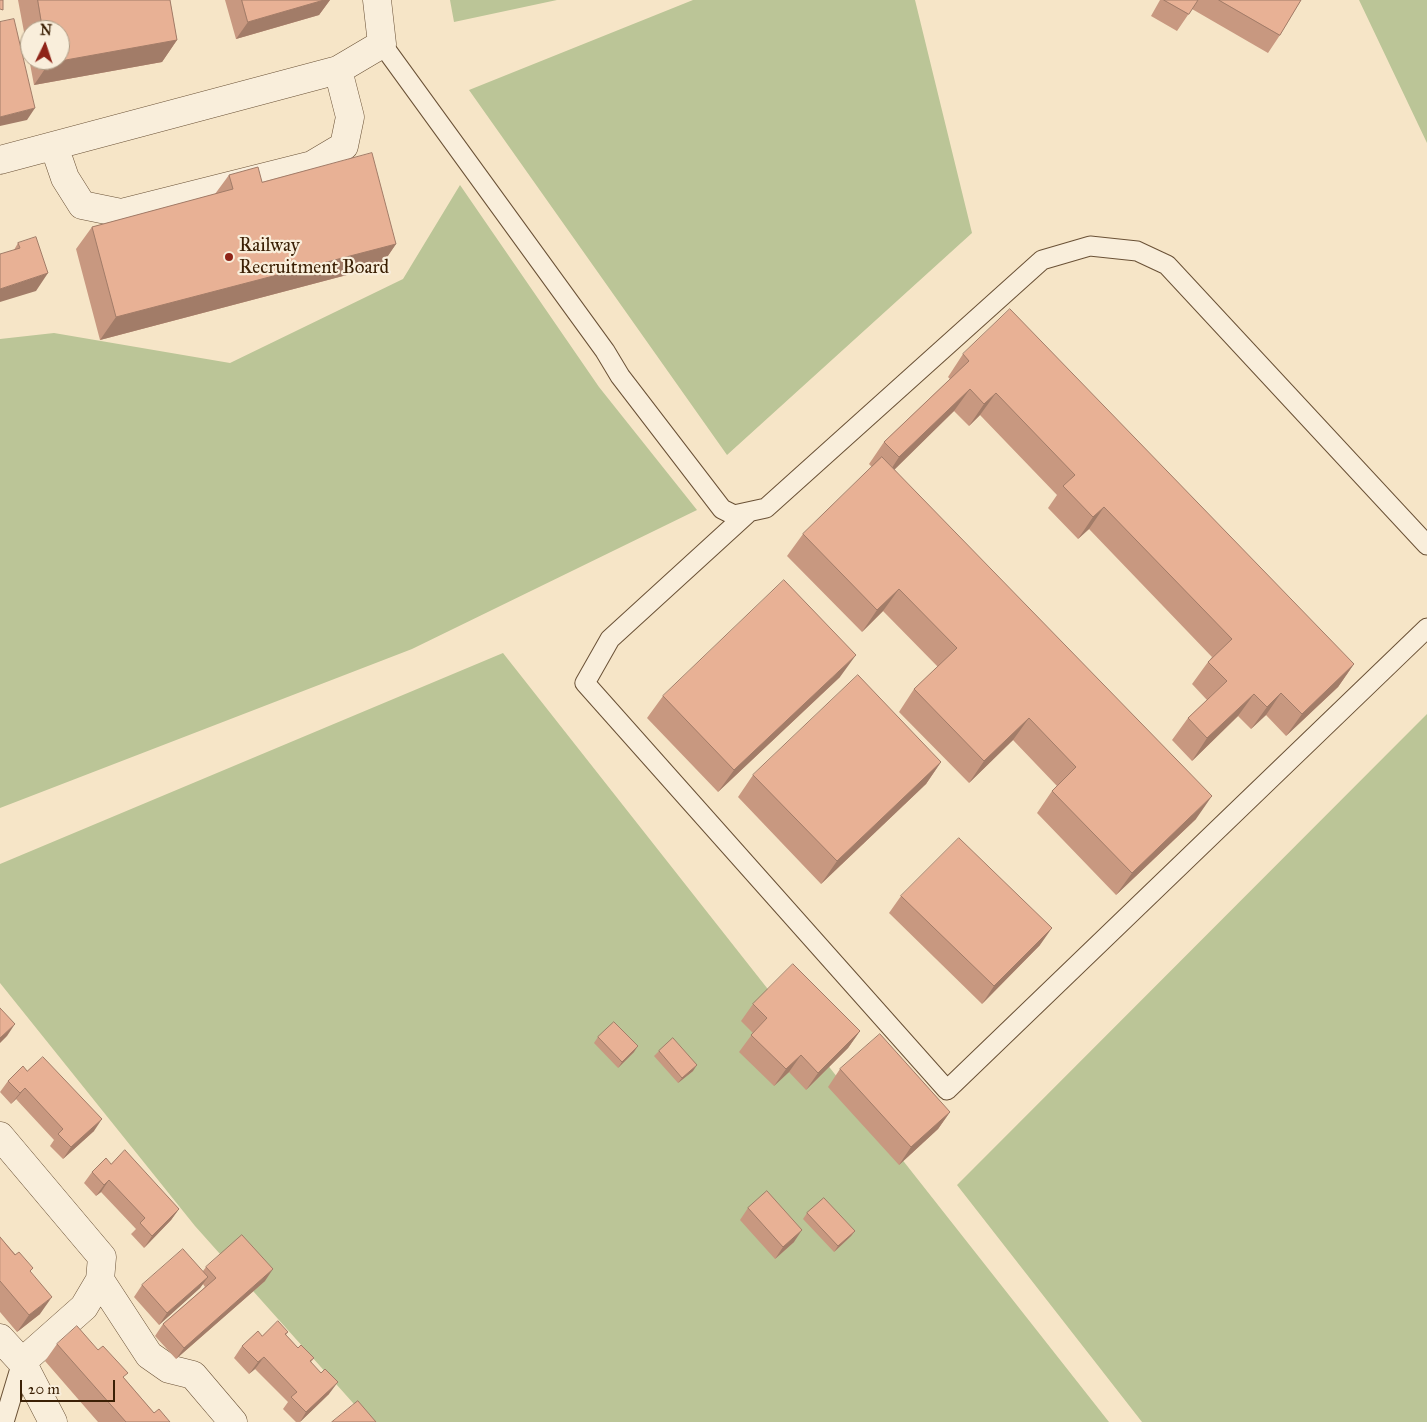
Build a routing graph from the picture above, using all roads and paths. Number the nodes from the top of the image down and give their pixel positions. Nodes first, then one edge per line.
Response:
1 (377, 0) edge
2 (382, 44) junction
3 (338, 70) junction
4 (54, 146) junction
5 (0, 160) edge
6 (748, 513) junction
7 (1427, 545) edge
8 (1427, 628) edge
9 (0, 1136) edge
10 (100, 1280) junction
11 (0, 1338) edge
12 (22, 1362) junction
13 (4, 1422) edge
14 (54, 1422) edge
15 (232, 1422) edge

1 - 2 street
2 - 3 street
2 - 6 lane
3 - 4 street
3 - 4 street
4 - 5 street
6 - 7 lane
6 - 8 lane
9 - 10 street
10 - 12 street
10 - 15 street
11 - 12 street
12 - 13 lane
12 - 14 street

